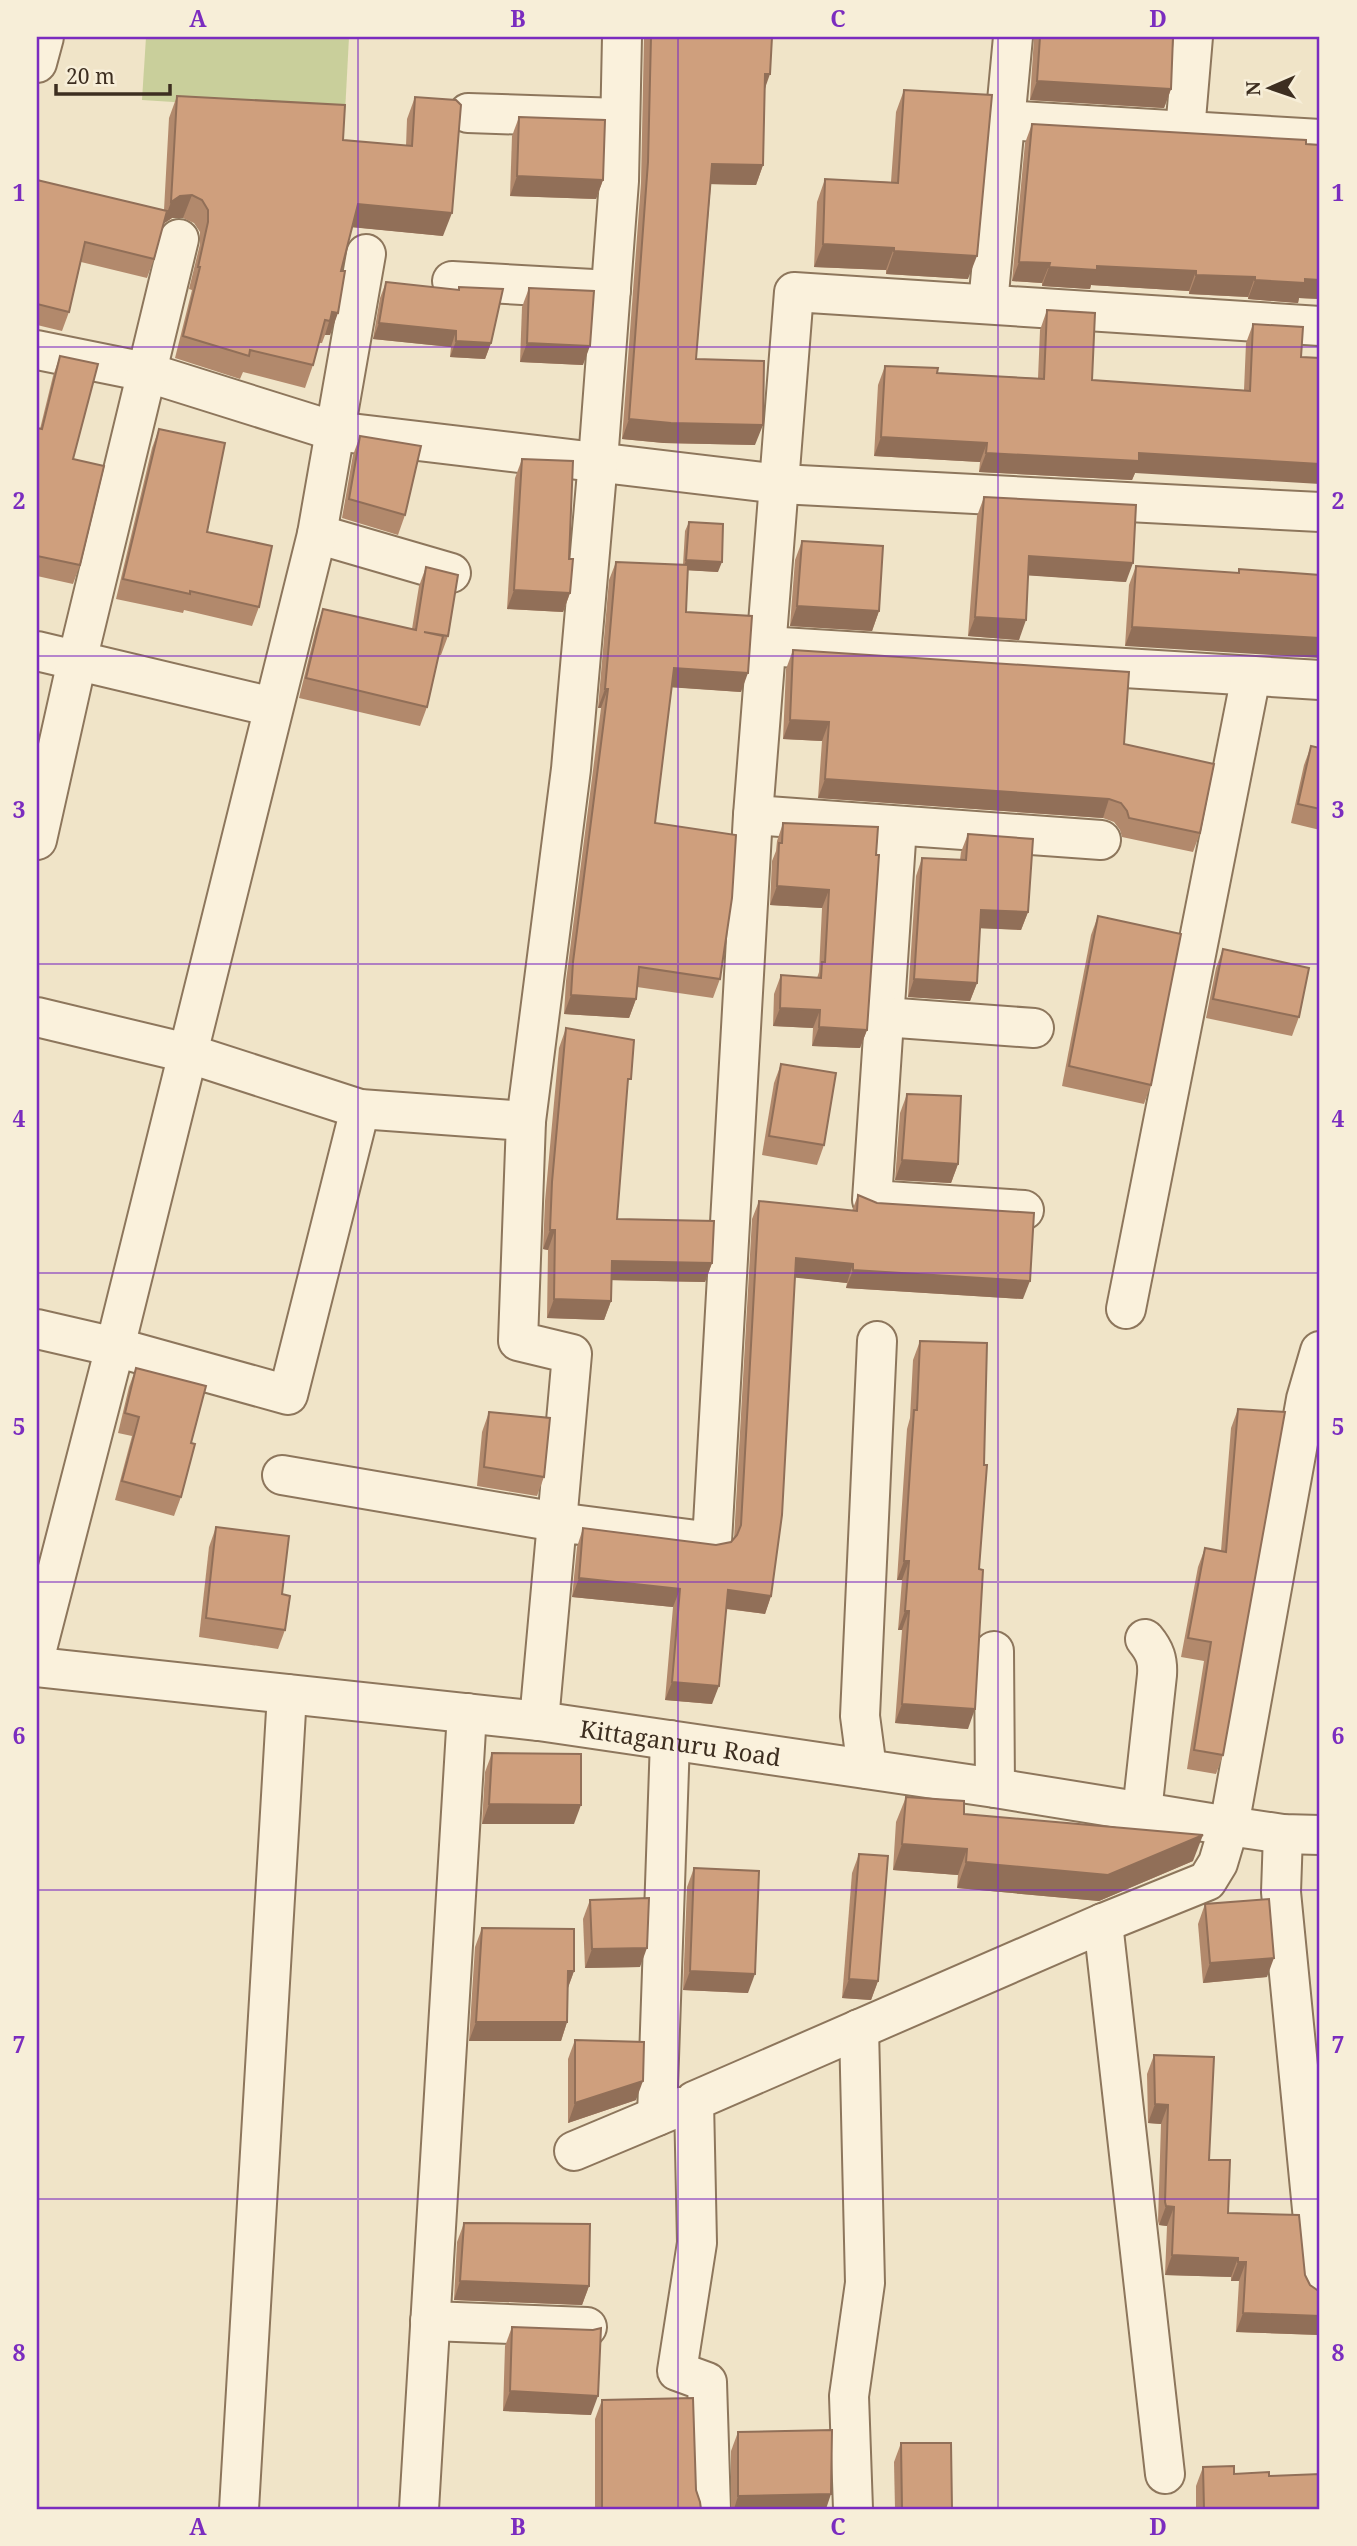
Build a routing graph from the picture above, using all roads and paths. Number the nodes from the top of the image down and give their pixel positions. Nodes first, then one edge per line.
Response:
1 (44, 37) edge
2 (622, 37) edge
3 (1013, 37) edge
4 (1193, 37) edge
5 (37, 63) edge
6 (468, 113) dead end
7 (620, 118) junction
8 (1005, 120) junction
9 (1185, 131) junction
10 (1320, 139) edge
11 (178, 239) dead end
12 (366, 254) dead end
13 (452, 281) dead end
14 (611, 290) junction
15 (988, 304) junction
16 (1320, 326) edge
17 (37, 350) edge
18 (146, 372) junction
19 (334, 431) junction
20 (598, 461) junction
21 (780, 484) junction
22 (1320, 512) edge
23 (317, 534) junction
24 (451, 573) edge
25 (765, 646) junction
26 (37, 651) edge
27 (77, 661) junction
28 (1251, 676) junction
29 (1320, 680) edge
30 (273, 707) junction
31 (753, 815) junction
32 (897, 825) junction
33 (37, 840) edge
34 (1101, 840) dead end
35 (37, 1017) edge
36 (884, 1017) junction
37 (1034, 1028) dead end
38 (187, 1053) junction
39 (360, 1109) junction
40 (526, 1121) junction
41 (1024, 1210) edge
42 (1126, 1309) dead end
43 (37, 1329) edge
44 (877, 1341) dead end
45 (115, 1347) junction
46 (1320, 1352) edge
47 (282, 1475) dead end
48 (558, 1522) junction
49 (1145, 1639) dead end
50 (37, 1649) edge
51 (994, 1651) dead end
52 (37, 1667) edge
53 (287, 1694) junction
54 (467, 1713) junction
55 (539, 1721) junction
56 (670, 1740) junction
57 (867, 1769) junction
58 (995, 1788) junction
59 (1142, 1812) junction
60 (1229, 1826) junction
61 (1302, 1835) edge
62 (1103, 1923) junction
63 (859, 2029) junction
64 (694, 2101) junction
65 (657, 2116) junction
66 (574, 2151) dead end
67 (1320, 2291) edge
68 (430, 2320) junction
69 (587, 2327) edge
70 (1165, 2474) dead end
71 (239, 2509) edge
72 (419, 2509) edge
73 (712, 2509) edge
74 (853, 2509) edge

1 - 5 street
2 - 7 street
3 - 8 street
4 - 9 street
6 - 7 street
7 - 14 street
8 - 9 street
8 - 15 street
9 - 10 street
11 - 18 street
12 - 19 street
13 - 14 street
14 - 20 street
15 - 16 street
15 - 21 street
17 - 18 street
18 - 19 street
18 - 27 street
19 - 20 street
19 - 23 street
20 - 21 street
20 - 40 street
21 - 22 street
21 - 25 street
23 - 24 street
23 - 30 street
25 - 28 street
25 - 31 street
26 - 27 street
27 - 30 street
27 - 33 street
28 - 29 street
28 - 42 street
30 - 38 street
31 - 32 street
31 - 48 street
32 - 34 street
32 - 36 street
35 - 38 street
36 - 37 street
36 - 41 street
38 - 39 street
38 - 45 street
39 - 40 street
39 - 45 street
40 - 48 street
43 - 45 street
44 - 57 street
45 - 50 street
46 - 60 street
47 - 48 street
48 - 55 street
49 - 59 street
51 - 58 street
52 - 53 street, Kittaganuru Road
53 - 54 street, Kittaganuru Road
53 - 71 street
54 - 55 street, Kittaganuru Road
54 - 68 street
55 - 56 street, Kittaganuru Road
56 - 57 street, Kittaganuru Road
56 - 65 street
57 - 58 street, Kittaganuru Road
58 - 59 street, Kittaganuru Road
59 - 60 street, Kittaganuru Road
60 - 61 street, Kittaganuru Road
60 - 62 street
61 - 67 street
62 - 63 street
62 - 70 street
63 - 64 street
63 - 74 street
64 - 65 street
64 - 73 street
65 - 66 street
68 - 69 street
68 - 72 street

